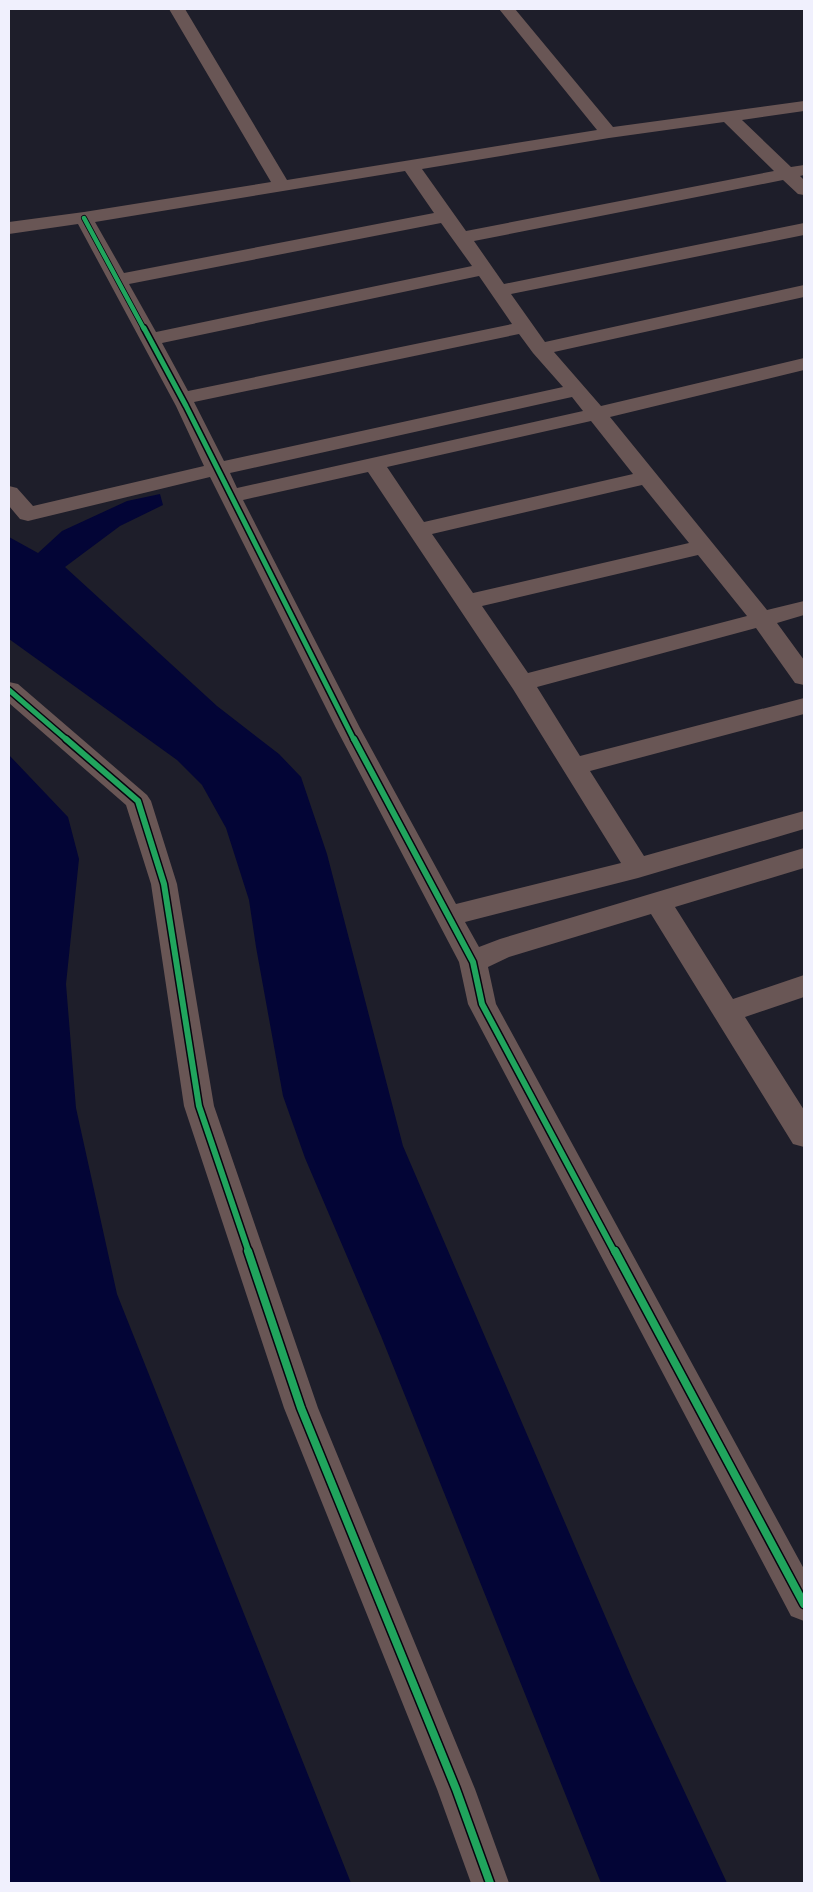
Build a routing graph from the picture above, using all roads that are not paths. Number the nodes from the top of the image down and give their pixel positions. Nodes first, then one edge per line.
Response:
1 (177, 9) edge
2 (507, 9) edge
3 (804, 106) edge
4 (729, 116) junction
5 (609, 133) junction
6 (410, 165) junction
7 (795, 172) edge
8 (282, 186) junction
9 (804, 190) edge
10 (447, 216) junction
11 (84, 218) junction
12 (9, 228) edge
13 (804, 229) edge
14 (462, 238) junction
15 (484, 269) junction
16 (119, 280) junction
17 (499, 291) junction
18 (804, 291) edge
19 (525, 327) junction
20 (150, 339) junction
21 (540, 349) junction
22 (804, 364) edge
23 (577, 390) junction
24 (182, 398) junction
25 (596, 414) junction
26 (374, 464) junction
27 (217, 469) junction
28 (647, 477) junction
29 (9, 493) edge
30 (230, 496) junction
31 (418, 530) junction
32 (703, 547) junction
33 (467, 602) junction
34 (804, 608) edge
35 (762, 619) junction
36 (804, 677) edge
37 (522, 683) junction
38 (9, 690) edge
39 (804, 706) edge
40 (574, 766) junction
41 (804, 820) edge
42 (804, 858) edge
43 (638, 868) junction
44 (658, 902) junction
45 (448, 916) junction
46 (473, 962) junction
47 (804, 986) edge
48 (727, 1012) junction
49 (802, 1128) edge
50 (804, 1604) edge
51 (490, 1883) edge

1 - 8 street
2 - 5 street
3 - 4 street
4 - 5 street
4 - 7 street
5 - 6 street
6 - 8 street
6 - 10 street
7 - 9 street
7 - 14 street
8 - 11 street
10 - 14 street
10 - 16 street
11 - 12 street
11 - 16 street
13 - 17 street
14 - 15 street
15 - 17 street
15 - 20 street
16 - 20 street
17 - 19 street
18 - 21 street
19 - 21 street
19 - 24 street
20 - 24 street
21 - 23 street
22 - 25 street
23 - 25 street
23 - 27 street
24 - 27 street
25 - 26 street
25 - 28 street
26 - 30 street
26 - 31 street
27 - 29 street
27 - 30 street
28 - 31 street
28 - 32 street
30 - 45 street
31 - 33 street
32 - 33 street
32 - 35 street
33 - 37 street
34 - 35 street
35 - 36 street
35 - 37 street
37 - 40 street
38 - 51 street
39 - 40 street
40 - 43 street
41 - 43 street
42 - 44 street
43 - 45 street
44 - 46 street
44 - 48 street
45 - 46 street
46 - 50 street
47 - 48 street
48 - 49 street

